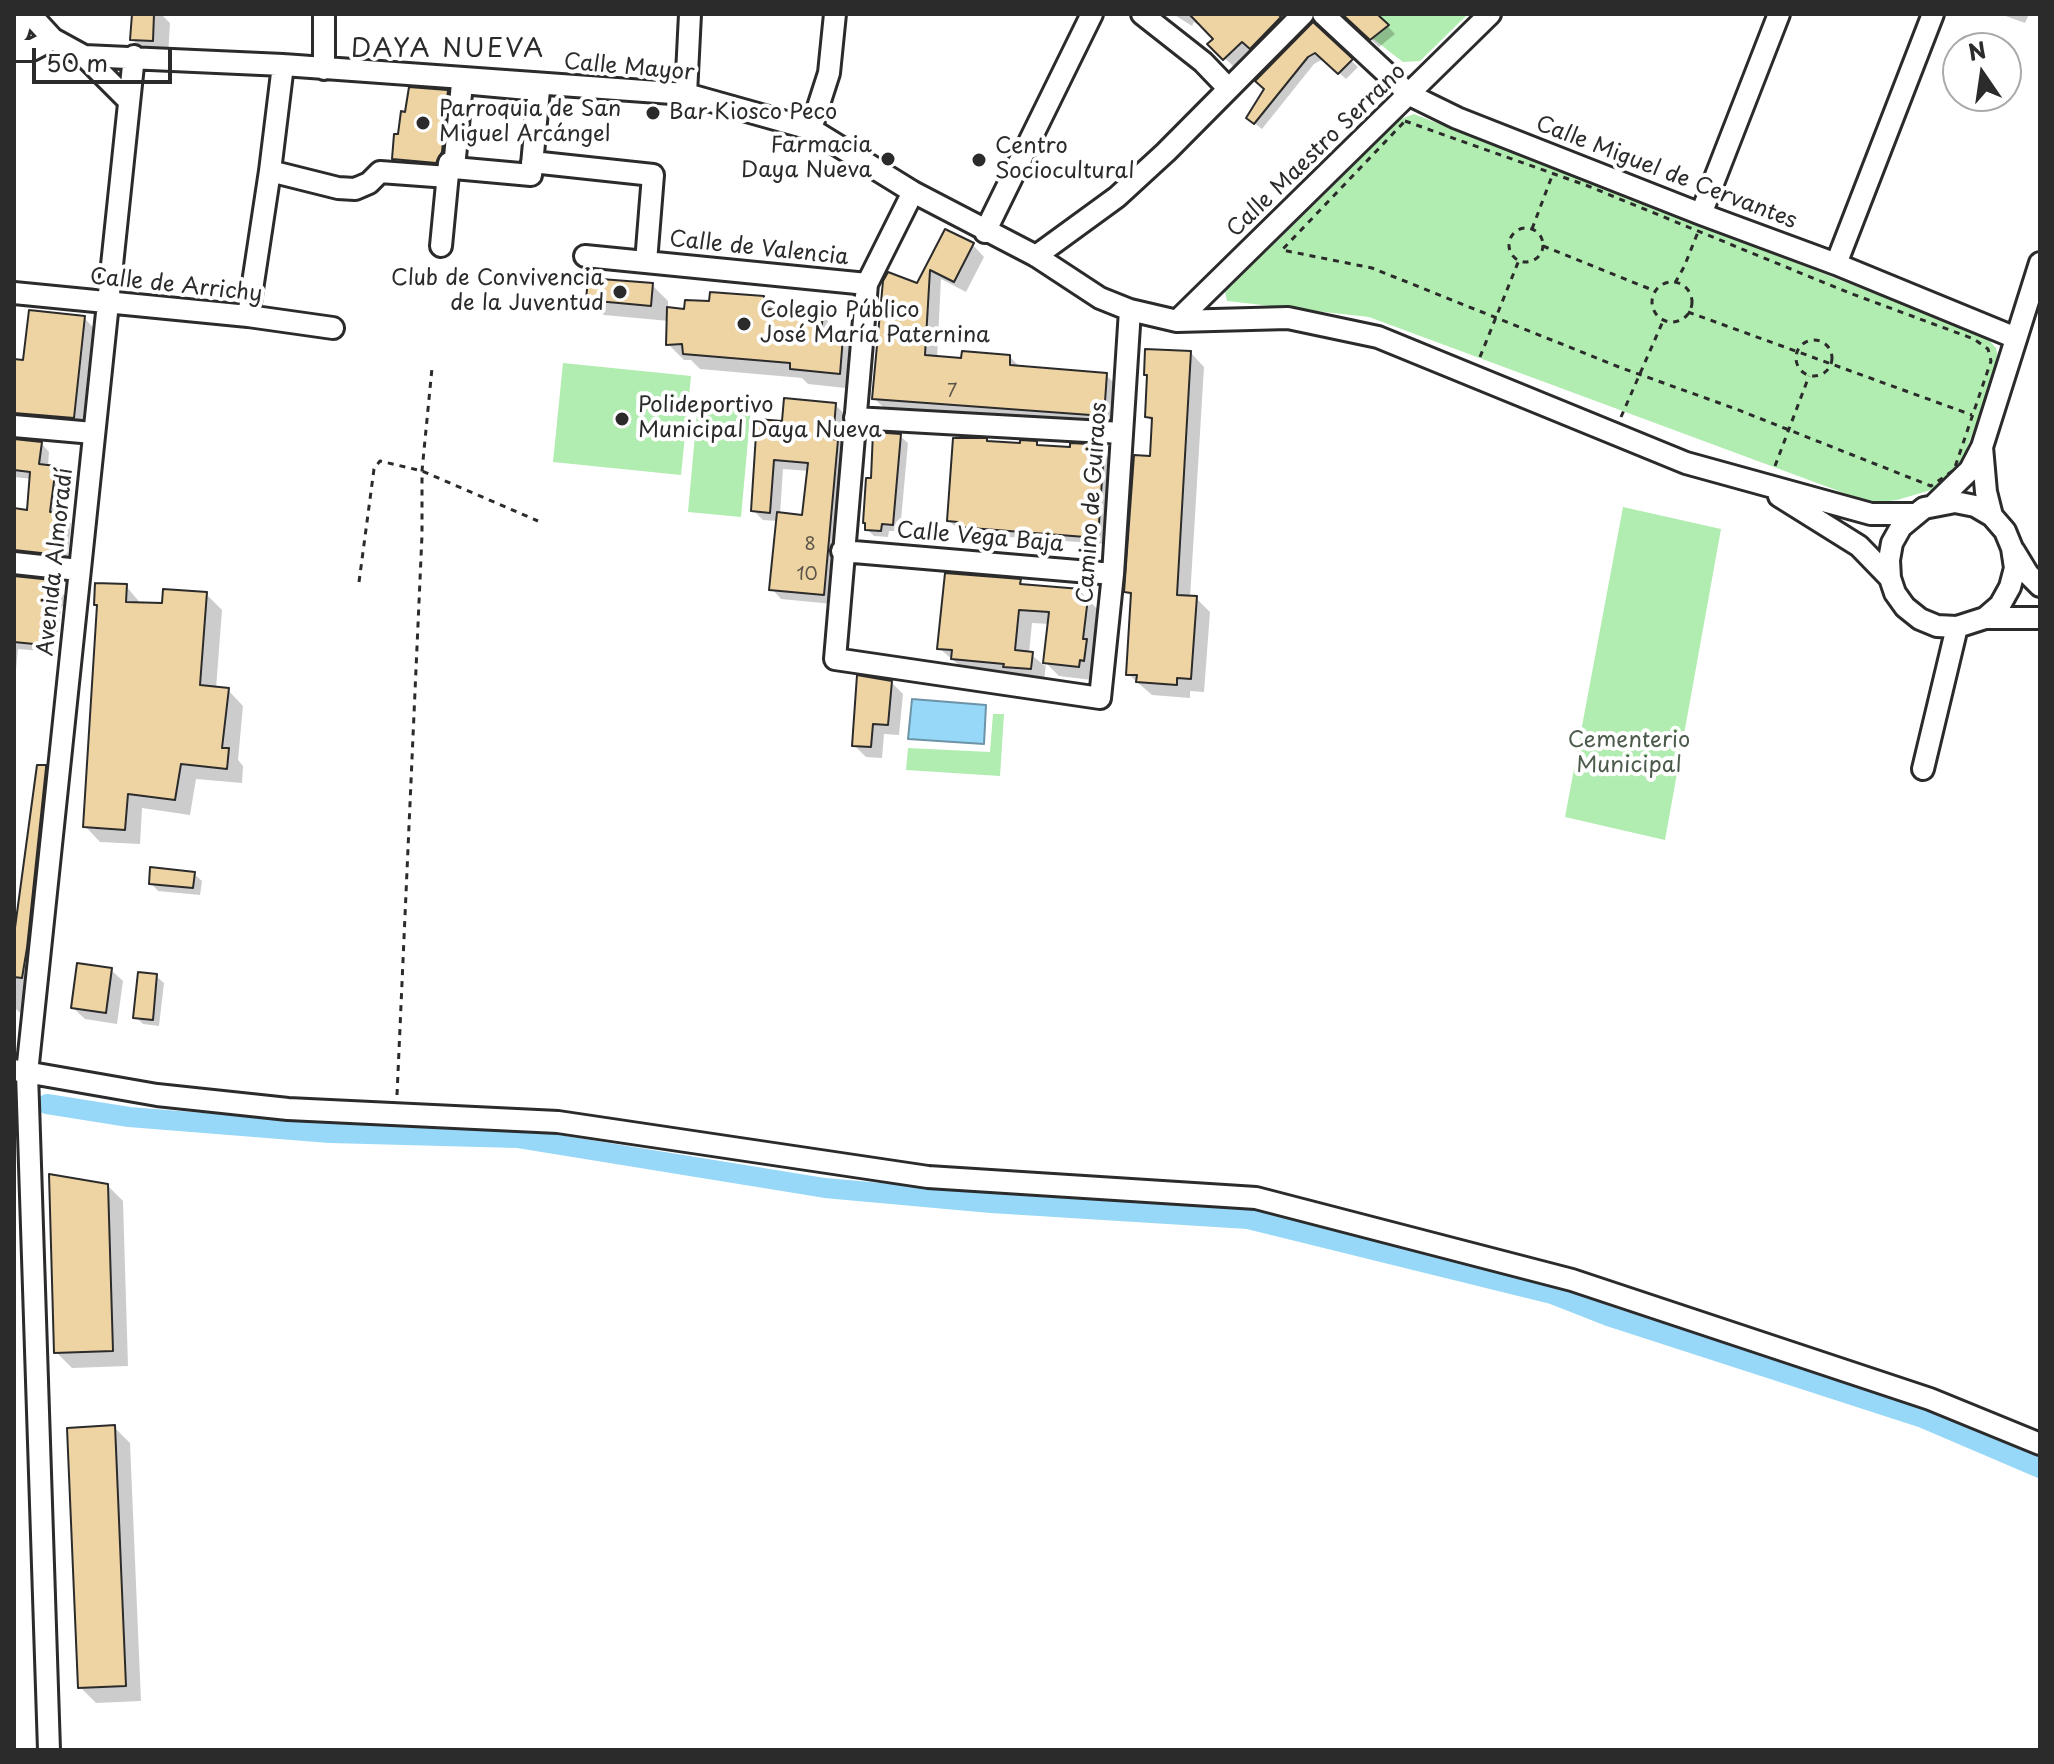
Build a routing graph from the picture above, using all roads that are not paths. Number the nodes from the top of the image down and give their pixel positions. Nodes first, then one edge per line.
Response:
1 (23, 14) edge
2 (30, 14) edge
3 (324, 14) edge
4 (690, 14) edge
5 (835, 14) edge
6 (1092, 14) edge
7 (1142, 14) edge
8 (1303, 14) edge
9 (1323, 14) edge
10 (1490, 14) edge
11 (1779, 14) edge
12 (1933, 14) edge
13 (14, 35) edge
14 (53, 39) junction
15 (14, 50) edge
16 (84, 56) junction
17 (134, 56) junction
18 (283, 65) junction
19 (324, 69) junction
20 (457, 79) junction
21 (1228, 88) junction
22 (686, 94) junction
23 (1410, 95) junction
24 (129, 101) junction
25 (811, 129) junction
26 (532, 162) junction
27 (270, 171) junction
28 (448, 177) junction
29 (913, 192) junction
30 (1700, 223) junction
31 (985, 232) junction
32 (441, 246) dead end
33 (585, 256) dead end
34 (1036, 256) junction
35 (646, 262) junction
36 (2040, 263) edge
37 (1836, 264) junction
38 (867, 284) junction
39 (14, 293) edge
40 (107, 303) junction
41 (1130, 310) junction
42 (248, 316) junction
43 (1177, 321) junction
44 (333, 328) dead end
45 (2016, 338) junction
46 (855, 418) junction
47 (14, 426) edge
48 (93, 433) junction
49 (1122, 433) junction
50 (1982, 447) junction
51 (1767, 479) junction
52 (1935, 504) junction
53 (1914, 514) junction
54 (1992, 516) junction
55 (2012, 548) junction
56 (842, 551) junction
57 (14, 563) edge
58 (79, 570) junction
59 (1113, 574) junction
60 (1890, 578) junction
61 (2040, 586) edge
62 (1985, 618) junction
63 (2040, 618) edge
64 (1957, 627) junction
65 (1923, 769) dead end
66 (21, 1072) edge
67 (21, 1106) edge
68 (2040, 1444) edge
69 (49, 1750) edge

1 - 13 street
2 - 14 street
3 - 19 street
4 - 22 street
5 - 25 street
6 - 31 street
7 - 21 street
8 - 21 street
9 - 23 street, Calle Miguel de Cervantes
10 - 23 street, Calle Maestro Serrano
11 - 30 street
12 - 37 street
14 - 15 street
14 - 16 street
16 - 17 street, Calle Mayor
16 - 24 street
17 - 18 street, Calle Mayor
17 - 24 street, Avenida Almoradí
18 - 19 street, Calle Mayor
18 - 27 street
19 - 20 street, Calle Mayor
20 - 22 street, Calle Mayor
20 - 28 street
21 - 34 street
22 - 25 street, Calle Mayor
23 - 30 street, Calle Miguel de Cervantes
23 - 43 street, Calle Maestro Serrano
24 - 40 street, Avenida Almoradí
25 - 29 street, Calle Mayor
26 - 26 street
26 - 35 street, Calle de Valencia
27 - 28 street
27 - 42 street
28 - 32 street
29 - 31 street, Calle Mayor
29 - 38 street
30 - 37 street, Calle Miguel de Cervantes
31 - 34 street, Calle Mayor
33 - 35 street, Calle de Valencia
34 - 41 street, Calle Mayor
35 - 38 street, Calle de Valencia
36 - 45 street
37 - 45 street, Calle Miguel de Cervantes
38 - 46 street
39 - 40 street, Calle de Arrichy
40 - 42 street, Calle de Arrichy
40 - 48 street, Avenida Almoradí
41 - 43 street, Calle Mayor
41 - 49 street, Camino de Guiraos
42 - 44 street, Calle de Arrichy
43 - 51 street, Calle Mayor
45 - 50 street
46 - 49 street
46 - 56 street
47 - 48 street
48 - 58 street, Avenida Almoradí
49 - 59 street, Camino de Guiraos
50 - 52 street
50 - 54 street
51 - 53 street
51 - 60 street
52 - 53 street
52 - 54 street
53 - 60 street
54 - 55 street
55 - 61 street
55 - 62 street
56 - 59 street, Calle Vega Baja
56 - 59 street, Camino de Guiraos
57 - 58 street
58 - 66 street, Avenida Almoradí
60 - 64 street
62 - 63 street
62 - 64 street
64 - 65 street
66 - 67 street, Avenida Almoradí
66 - 68 street
67 - 69 street, Avenida Almoradí

